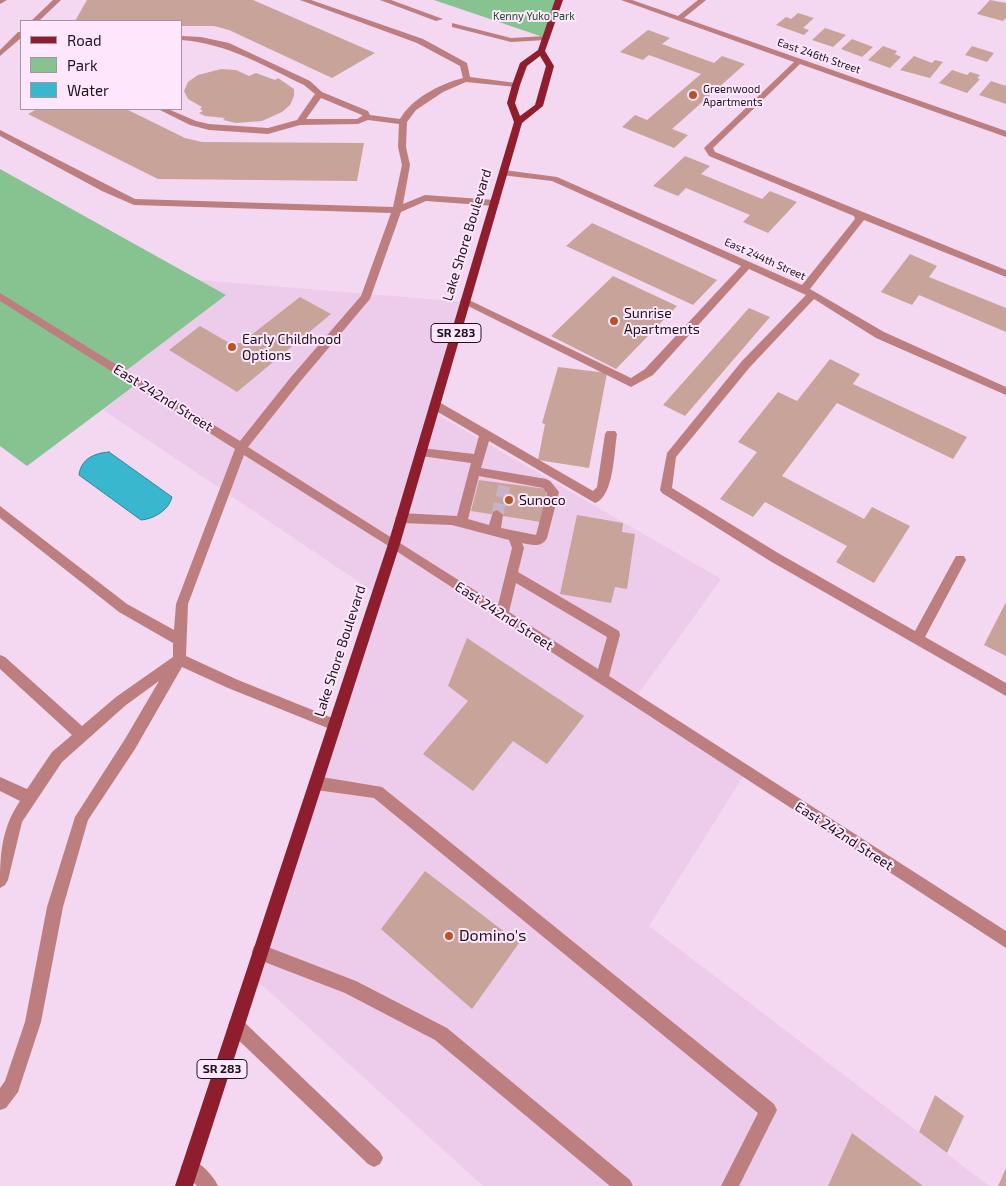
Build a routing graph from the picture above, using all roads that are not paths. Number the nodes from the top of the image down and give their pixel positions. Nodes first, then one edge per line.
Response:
1 (57, 0) edge
2 (304, 0) edge
3 (384, 0) edge
4 (559, 0) edge
5 (625, 0) edge
6 (702, 0) edge
7 (678, 19) junction
8 (36, 20) edge
9 (440, 20) dead end
10 (455, 25) dead end
11 (182, 38) edge
12 (546, 38) junction
13 (0, 39) edge
14 (17, 42) edge
15 (541, 51) junction
16 (0, 54) edge
17 (799, 61) junction
18 (467, 80) junction
19 (516, 85) junction
20 (319, 94) junction
21 (164, 110) edge
22 (367, 118) junction
23 (300, 122) junction
24 (403, 122) junction
25 (518, 122) junction
26 (0, 133) edge
27 (1006, 134) edge
28 (504, 173) junction
29 (495, 203) junction
30 (397, 210) junction
31 (857, 214) junction
32 (747, 265) junction
33 (1006, 274) edge
34 (808, 292) junction
35 (0, 296) edge
36 (466, 302) junction
37 (1006, 391) edge
38 (435, 405) junction
39 (485, 434) junction
40 (611, 434) dead end
41 (241, 448) junction
42 (421, 452) junction
43 (476, 465) junction
44 (0, 511) edge
45 (497, 515) tunnel mouth
46 (401, 518) junction
47 (461, 522) junction
48 (494, 531) junction
49 (513, 536) junction
50 (394, 544) junction
51 (960, 560) dead end
52 (512, 574) junction
53 (502, 614) junction
54 (917, 639) junction
55 (180, 640) junction
56 (179, 659) junction
57 (0, 661) edge
58 (601, 678) junction
59 (1006, 690) edge
60 (335, 724) junction
61 (82, 735) junction
62 (316, 783) junction
63 (0, 784) edge
64 (30, 798) junction
65 (0, 880) edge
66 (1006, 940) edge
67 (260, 952) junction
68 (236, 1026) junction
69 (0, 1102) edge
70 (374, 1158) dead end
71 (190, 1167) junction
72 (184, 1186) edge
73 (209, 1186) edge
74 (624, 1186) edge
75 (730, 1186) edge

1 - 8 street
2 - 18 street
3 - 9 street
4 - 12 main road, Lake Shore Boulevard / SR 283
5 - 7 street, East 246th Street
6 - 7 street
7 - 17 street, East 246th Street
10 - 12 street
11 - 20 street
12 - 15 main road, Lake Shore Boulevard / SR 283
13 - 14 street
14 - 16 street
15 - 19 main road, Lake Shore Boulevard / SR 283
15 - 25 main road
17 - 27 street, East 246th Street
17 - 31 street
18 - 19 street
18 - 24 street
19 - 25 main road, Lake Shore Boulevard / SR 283
20 - 22 street
20 - 23 street
21 - 23 street
22 - 23 street
22 - 24 street
24 - 30 street
25 - 28 main road, Lake Shore Boulevard / SR 283
26 - 30 street
28 - 29 main road, Lake Shore Boulevard / SR 283
28 - 32 street, East 244th Street
29 - 30 street
29 - 36 main road, Lake Shore Boulevard / SR 283
30 - 41 street
31 - 33 street
31 - 34 street
32 - 34 street, East 244th Street
32 - 36 street
34 - 37 street, East 244th Street
34 - 54 street
35 - 41 street, East 242nd Street
36 - 38 main road, Lake Shore Boulevard / SR 283
38 - 39 street
38 - 42 main road, Lake Shore Boulevard / SR 283
39 - 40 street
39 - 43 street
41 - 50 street, East 242nd Street
41 - 55 street
42 - 43 street
42 - 46 main road, Lake Shore Boulevard / SR 283
43 - 47 street
43 - 49 street
44 - 55 street
45 - 48 street
46 - 47 street
46 - 50 main road, Lake Shore Boulevard / SR 283
47 - 48 street
48 - 49 street
49 - 52 street
50 - 53 street, East 242nd Street
50 - 60 main road, Lake Shore Boulevard / SR 283
51 - 54 street
52 - 53 street
52 - 58 street
53 - 58 street, East 242nd Street
54 - 59 street
55 - 56 street
56 - 60 street
56 - 61 street
56 - 69 street
57 - 61 street
58 - 66 street, East 242nd Street
60 - 62 main road, Lake Shore Boulevard / SR 283
61 - 64 street
62 - 67 main road, Lake Shore Boulevard / SR 283
62 - 75 street
63 - 64 street
64 - 65 street
67 - 68 main road, Lake Shore Boulevard / SR 283
67 - 74 street
68 - 70 street
68 - 71 main road, Lake Shore Boulevard / SR 283
71 - 72 main road, Lake Shore Boulevard / SR 283
71 - 73 street

